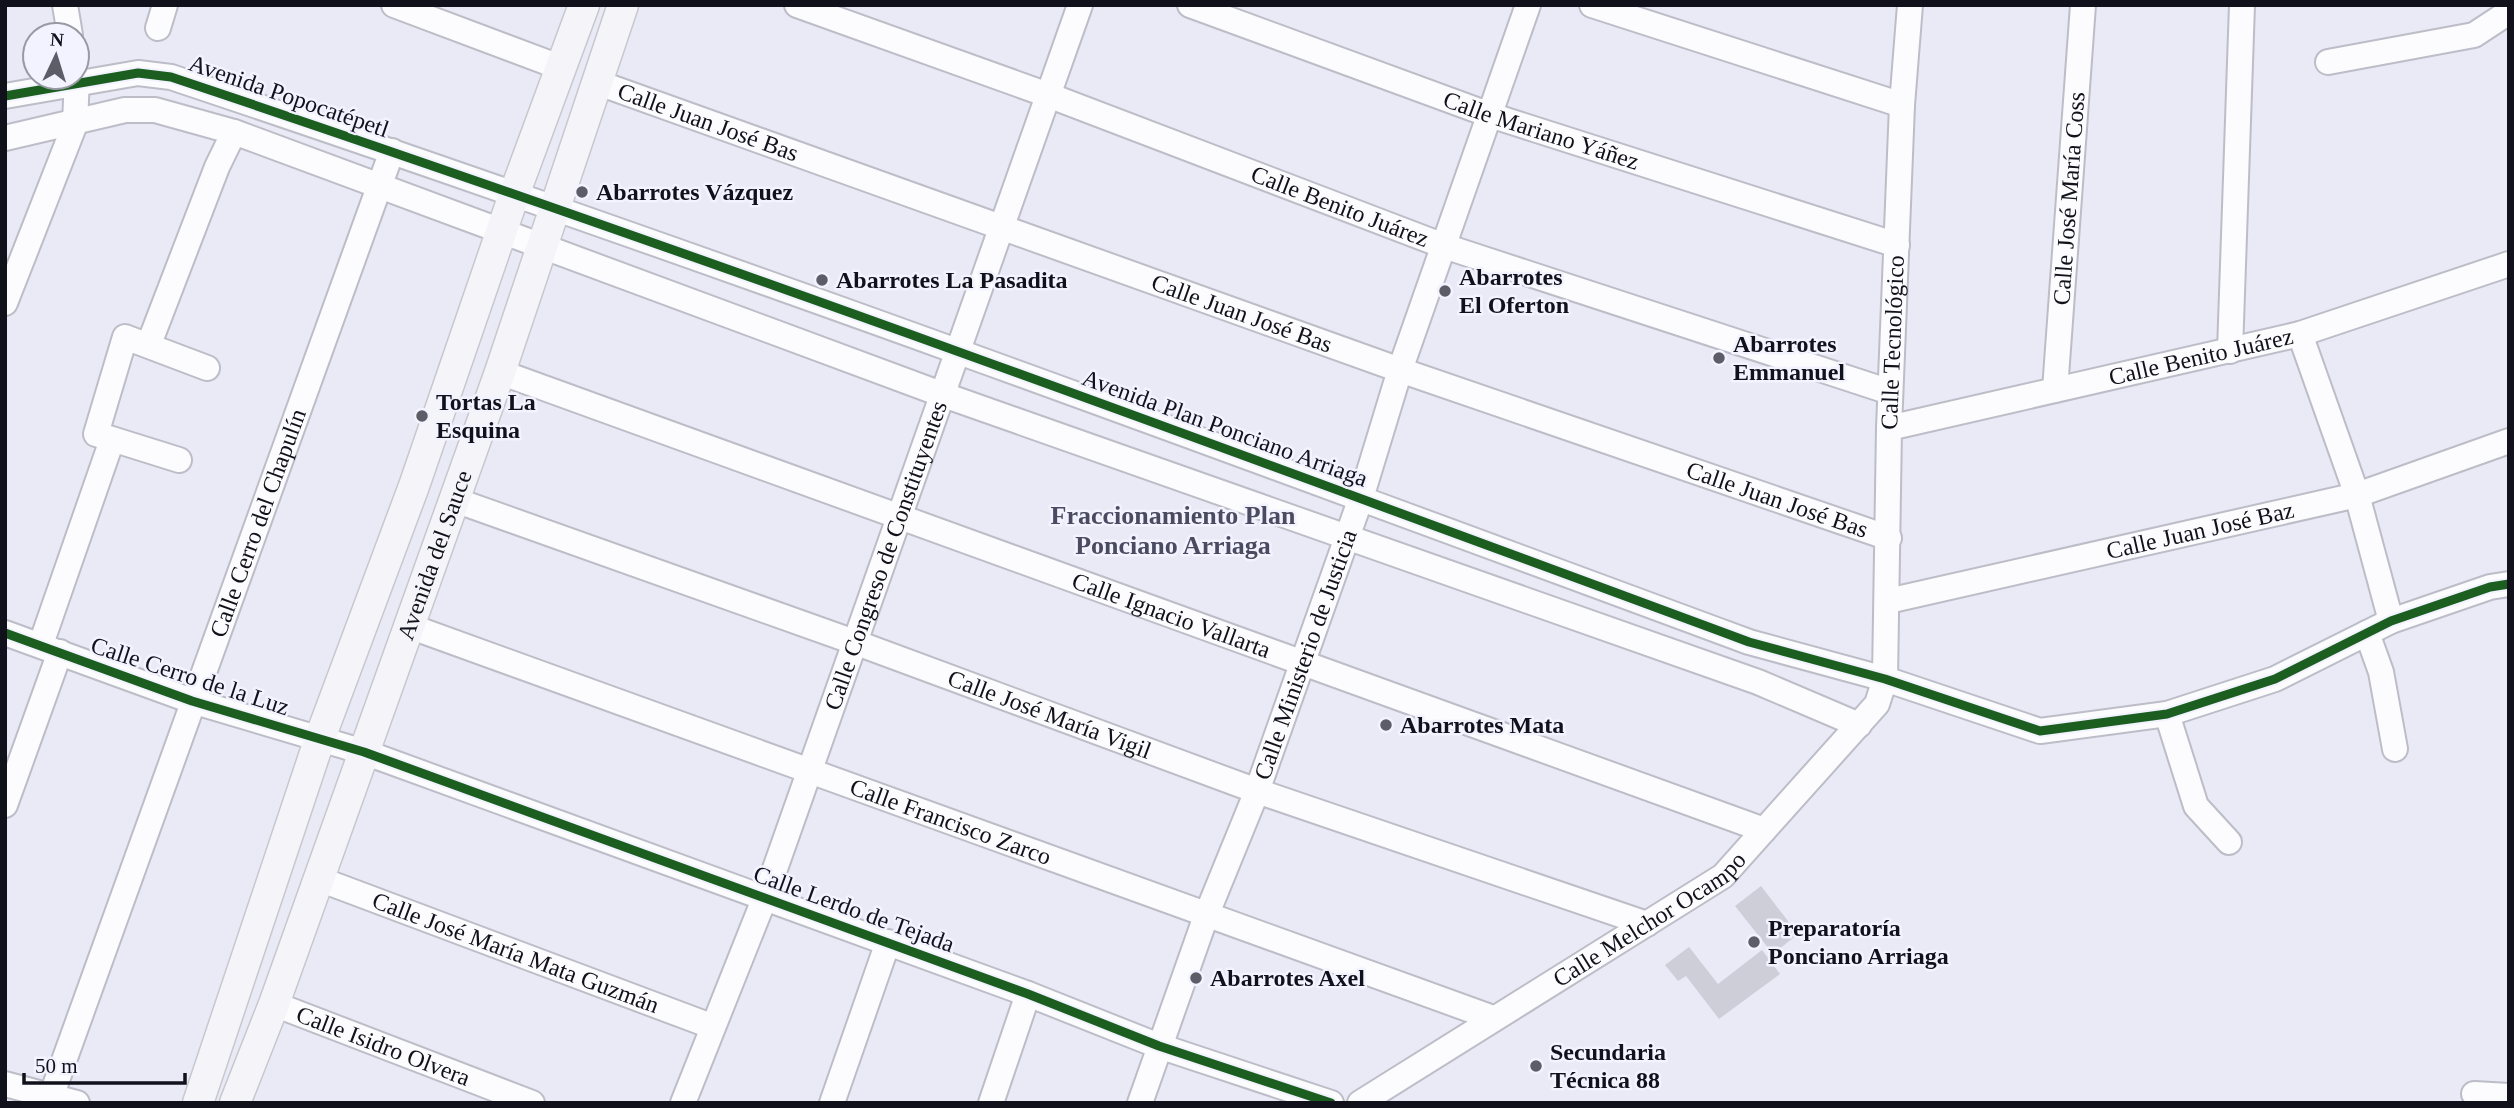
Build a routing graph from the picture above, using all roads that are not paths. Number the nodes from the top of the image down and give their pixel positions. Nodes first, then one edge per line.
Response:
1 (394, 5) edge
2 (584, 5) edge
3 (623, 5) edge
4 (797, 5) edge
5 (1080, 5) edge
6 (1190, 5) edge
7 (1528, 5) edge
8 (1592, 5) edge
9 (1910, 5) edge
10 (2083, 5) edge
11 (2242, 5) edge
12 (2509, 12) edge
13 (2328, 62) dead end
14 (562, 68) junction
15 (91, 78) edge
16 (596, 82) junction
17 (28, 91) edge
18 (77, 91) edge
19 (1048, 95) junction
20 (5, 96) edge
21 (1902, 105) junction
22 (1490, 115) junction
23 (75, 124) junction
24 (234, 132) junction
25 (5, 138) edge
26 (392, 151) junction
27 (379, 187) junction
28 (514, 192) junction
29 (554, 206) junction
30 (1000, 226) junction
31 (501, 231) junction
32 (1897, 245) junction
33 (540, 246) junction
34 (1444, 246) junction
35 (2509, 264) edge
36 (5, 303) edge
37 (2300, 334) junction
38 (149, 344) junction
39 (958, 351) junction
40 (2230, 351) junction
41 (207, 368) dead end
42 (1400, 370) junction
43 (500, 372) junction
44 (2055, 390) junction
45 (1890, 392) junction
46 (941, 394) junction
47 (1889, 428) junction
48 (104, 437) junction
49 (2509, 441) edge
50 (179, 460) dead end
51 (2357, 495) junction
52 (1361, 498) junction
53 (455, 500) junction
54 (902, 516) junction
55 (1346, 538) junction
56 (1889, 538) junction
57 (2509, 584) edge
58 (1888, 601) junction
59 (2391, 621) junction
60 (409, 626) junction
61 (5, 633) edge
62 (2367, 634) junction
63 (1749, 642) junction
64 (857, 643) junction
65 (50, 648) junction
66 (1301, 664) junction
67 (1885, 679) junction
68 (1758, 682) junction
69 (192, 701) junction
70 (2167, 714) junction
71 (1859, 725) junction
72 (320, 738) junction
73 (2395, 749) dead end
74 (364, 752) junction
75 (810, 771) junction
76 (1257, 791) junction
77 (5, 805) edge
78 (1764, 830) junction
79 (2229, 842) dead end
80 (319, 879) junction
81 (765, 897) junction
82 (1206, 916) junction
83 (1647, 924) junction
84 (888, 942) junction
85 (1028, 994) junction
86 (274, 1004) junction
87 (1493, 1018) junction
88 (711, 1026) junction
89 (1158, 1046) junction
90 (5, 1084) edge
91 (52, 1094) junction
92 (2474, 1094) dead end
93 (2509, 1096) edge
94 (77, 1103) edge
95 (198, 1103) edge
96 (235, 1103) edge
97 (532, 1103) edge
98 (683, 1103) edge
99 (832, 1103) edge
100 (990, 1103) edge
101 (1140, 1103) edge
102 (1331, 1103) edge
103 (1360, 1103) edge

1 - 14 street
2 - 14 main road, Avenida del Sauce
3 - 16 main road, Avenida del Sauce
4 - 19 street, Calle Benito Juárez
5 - 19 street, Calle Congreso de Constituyentes
6 - 22 street, Calle Mariano Yáñez
7 - 22 street, Calle Ministerio de Justicia
8 - 21 street
9 - 21 street, Calle Tecnológico
10 - 44 street, Calle José María Coss
11 - 40 street
12 - 13 street
14 - 28 main road, Avenida del Sauce
15 - 26 street, Avenida Popocatépetl
16 - 29 main road, Avenida del Sauce
16 - 30 street, Calle Juan José Bas
17 - 20 street, Avenida Popocatépetl
18 - 23 street
19 - 30 street, Calle Congreso de Constituyentes
19 - 34 street, Calle Benito Juárez
21 - 32 street, Calle Tecnológico
22 - 32 street, Calle Mariano Yáñez
22 - 34 street, Calle Ministerio de Justicia
23 - 24 street
23 - 25 street
23 - 36 street
24 - 27 street
24 - 38 street
26 - 27 street, Calle Cerro del Chapulín
26 - 28 street, Avenida Popocatépetl
27 - 31 street
27 - 69 street, Calle Cerro del Chapulín
28 - 29 street, Avenida Popocatépetl
28 - 31 main road, Avenida del Sauce
29 - 33 main road, Avenida del Sauce
29 - 39 street, Avenida Plan Ponciano Arriaga
30 - 39 street, Calle Congreso de Constituyentes
30 - 42 street, Calle Juan José Bas
31 - 33 street
31 - 72 main road, Avenida del Sauce
32 - 45 street, Calle Tecnológico
33 - 43 main road, Avenida del Sauce
33 - 46 street
34 - 42 street, Calle Ministerio de Justicia
34 - 45 street, Calle Benito Juárez
35 - 37 street, Calle Benito Juárez
37 - 40 street, Calle Benito Juárez
37 - 51 street
38 - 41 street
38 - 48 street
39 - 46 street, Calle Congreso de Constituyentes
39 - 52 street, Avenida Plan Ponciano Arriaga
40 - 44 street, Calle Benito Juárez
42 - 52 street, Calle Ministerio de Justicia
42 - 56 street, Calle Juan José Bas
43 - 53 main road, Avenida del Sauce
43 - 54 street, Calle Ignacio Vallarta
44 - 47 street, Calle Benito Juárez
45 - 47 street, Calle Tecnológico
46 - 54 street, Calle Congreso de Constituyentes
46 - 55 street
47 - 56 street, Calle Tecnológico
48 - 50 street
48 - 65 street
49 - 51 street, Calle Juan José Baz
51 - 58 street, Calle Juan José Baz
51 - 59 street
52 - 55 street, Calle Ministerio de Justicia
52 - 63 street, Avenida Plan Ponciano Arriaga
53 - 60 main road, Avenida del Sauce
53 - 64 street, Calle José María Vigil
54 - 64 street, Calle Congreso de Constituyentes
54 - 66 street, Calle Ignacio Vallarta
55 - 66 street, Calle Ministerio de Justicia
55 - 68 street
56 - 58 street, Calle Tecnológico
57 - 59 street, Avenida Plan Ponciano Arriaga
58 - 67 street, Calle Tecnológico
59 - 62 street, Avenida Plan Ponciano Arriaga
60 - 74 main road, Avenida del Sauce
60 - 75 street, Calle Francisco Zarco
61 - 65 street, Calle Cerro de la Luz
62 - 70 street, Avenida Plan Ponciano Arriaga
62 - 73 street
63 - 67 street, Avenida Plan Ponciano Arriaga
63 - 68 street
64 - 75 street, Calle Congreso de Constituyentes
64 - 76 street, Calle José María Vigil
65 - 69 street, Calle Cerro de la Luz
65 - 77 street
66 - 76 street, Calle Ministerio de Justicia
66 - 78 street, Calle Ignacio Vallarta
67 - 70 street, Avenida Plan Ponciano Arriaga
67 - 71 street, Calle Melchor Ocampo
68 - 71 street
69 - 72 street, Calle Cerro de la Luz
69 - 91 street, Calle Cerro del Chapulín
70 - 79 street
71 - 78 street, Calle Melchor Ocampo
72 - 74 street, Calle Cerro de la Luz
72 - 95 main road, Avenida del Sauce
74 - 80 main road, Avenida del Sauce
74 - 81 street, Calle Lerdo de Tejada
75 - 81 street, Calle Congreso de Constituyentes
75 - 82 street, Calle Francisco Zarco
76 - 82 street, Calle Ministerio de Justicia
76 - 83 street, Calle José María Vigil
78 - 83 street, Calle Melchor Ocampo
80 - 86 main road, Avenida del Sauce
80 - 88 street, Calle José María Mata Guzmán
81 - 84 street, Calle Lerdo de Tejada
81 - 88 street, Calle Congreso de Constituyentes
82 - 87 street, Calle Francisco Zarco
82 - 89 street, Calle Ministerio de Justicia
83 - 87 street, Calle Melchor Ocampo
84 - 85 street, Calle Lerdo de Tejada
84 - 99 street
85 - 89 street, Calle Lerdo de Tejada
85 - 100 street
86 - 96 main road, Avenida del Sauce
86 - 97 street, Calle Isidro Olvera
87 - 103 street, Calle Melchor Ocampo
88 - 98 street, Calle Congreso de Constituyentes
89 - 101 street, Calle Ministerio de Justicia
89 - 102 street, Calle Lerdo de Tejada
90 - 91 street
91 - 94 street
92 - 93 street

